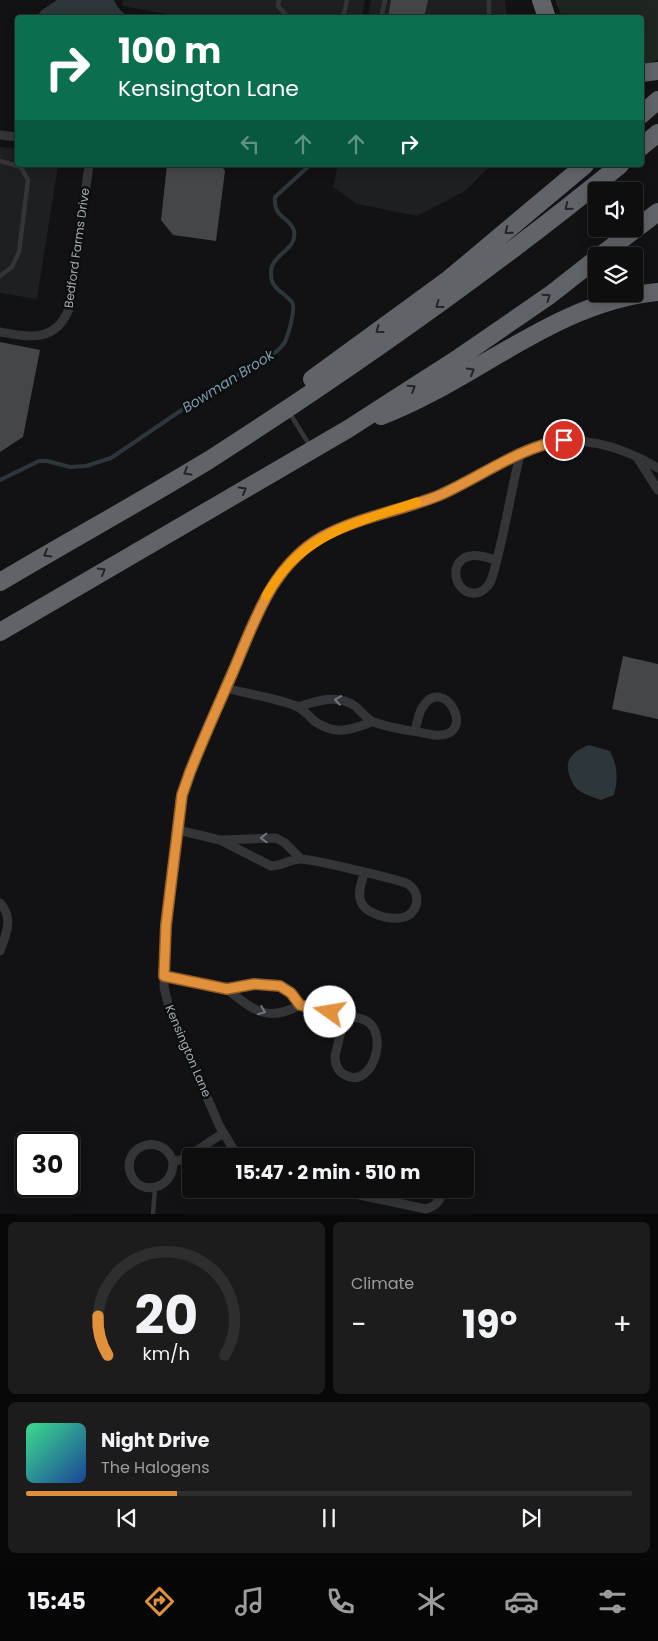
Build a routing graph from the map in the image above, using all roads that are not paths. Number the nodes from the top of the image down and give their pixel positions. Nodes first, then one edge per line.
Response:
1 (279, 0) edge
2 (347, 0) edge
3 (385, 0) edge
4 (489, 0) edge
5 (541, 0) edge
6 (286, 15) edge
7 (344, 15) edge
8 (382, 15) edge
9 (489, 15) edge
10 (546, 15) edge
11 (658, 71) edge
12 (644, 73) edge
13 (658, 100) edge
14 (644, 112) edge
15 (658, 133) edge
16 (0, 135) edge
17 (15, 137) edge
18 (644, 145) edge
19 (0, 161) edge
20 (15, 165) edge
21 (21, 167) edge
22 (89, 167) edge
23 (583, 167) edge
24 (617, 167) edge
25 (658, 212) edge
26 (612, 247) edge
27 (588, 266) edge
28 (0, 276) edge
29 (658, 292) edge
30 (0, 332) edge
31 (287, 409) junction
32 (348, 429) junction
33 (312, 450) junction
34 (520, 455) junction
35 (637, 457) junction
36 (207, 461) junction
37 (658, 468) edge
38 (658, 490) edge
39 (496, 560) junction
40 (0, 582) edge
41 (0, 632) edge
42 (226, 688) junction
43 (298, 707) junction
44 (372, 722) junction
45 (416, 731) junction
46 (178, 830) junction
47 (220, 840) junction
48 (300, 859) junction
49 (364, 873) junction
50 (0, 903) edge
51 (0, 952) edge
52 (164, 976) junction
53 (227, 989) junction
54 (300, 1005) junction
55 (345, 1016) junction
56 (223, 1133) junction
57 (233, 1148) edge
58 (173, 1162) junction
59 (155, 1188) junction
60 (374, 1198) edge
61 (440, 1198) edge
62 (379, 1199) joint
63 (153, 1214) edge

1 - 6 lane
2 - 7 lane
3 - 8 lane
4 - 9 lane
5 - 10 highway
11 - 12 highway
13 - 14 highway
15 - 18 highway
16 - 17 street
19 - 20 lane
21 - 28 lane
22 - 30 street, Bedford Farms Drive
23 -> 36 highway
24 -> 31 highway
25 - 26 highway
32 -> 27 highway
32 -> 29 highway
31 - 33 lane
31 - 36 highway
32 - 33 highway
41 -> 33 highway
34 - 35 street, Kensington Lane
34 - 39 street
34 - 42 street, Kensington Lane
35 - 37 street, Kensington Lane
35 - 38 street
36 -> 40 highway
39 - 39 street
42 - 43 street
42 - 46 street, Kensington Lane
43 - 44 street
44 -> 43 street
44 - 45 street
45 - 45 street
46 - 47 street
46 - 52 street, Kensington Lane
47 - 48 street
48 -> 47 street
48 - 49 street
49 - 49 street
50 - 51 street
52 - 53 street
52 - 56 street, Kensington Lane
53 - 54 street
53 -> 54 street
54 - 55 street
55 - 55 street
56 - 57 street, Kensington Lane
56 - 58 street
58 - 59 street
58 - 59 street
59 - 63 lane
60 - 62 street
61 - 62 street

